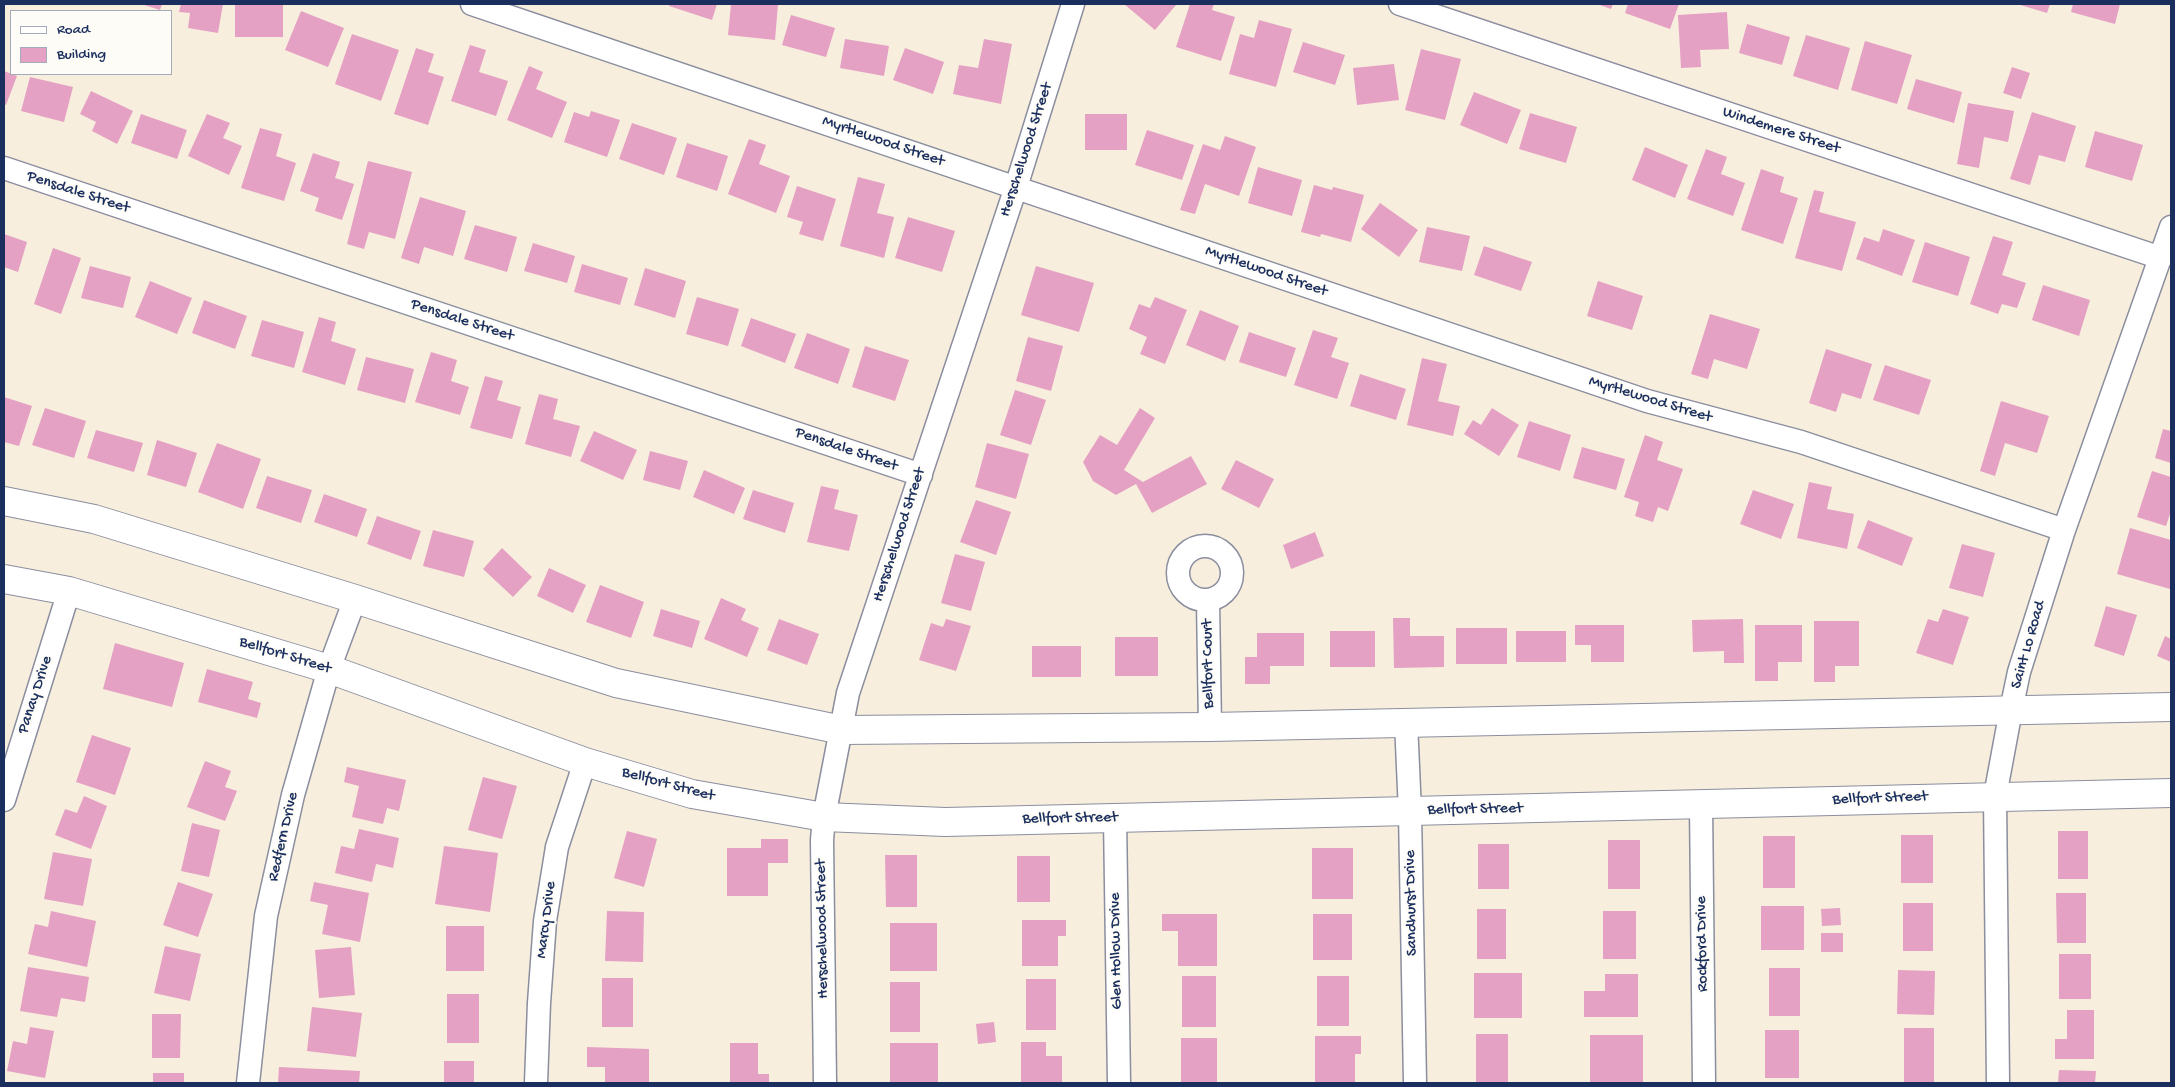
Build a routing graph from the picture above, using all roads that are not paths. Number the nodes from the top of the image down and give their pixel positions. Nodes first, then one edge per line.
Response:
1 (472, 4) edge
2 (1073, 4) edge
3 (1400, 4) edge
4 (4, 168) edge
5 (1016, 187) junction
6 (2171, 228) edge
7 (2161, 258) junction
8 (921, 474) junction
9 (5, 502) edge
10 (2064, 530) junction
11 (4, 579) edge
12 (69, 591) junction
13 (355, 599) junction
14 (1208, 601) dead end
15 (329, 669) junction
16 (2171, 707) edge
17 (2011, 710) junction
18 (1406, 722) junction
19 (1210, 727) junction
20 (842, 730) junction
21 (585, 762) junction
22 (2171, 793) edge
23 (1995, 796) junction
24 (4, 800) edge
25 (1701, 804) junction
26 (1410, 812) junction
27 (824, 817) junction
28 (1115, 818) junction
29 (248, 1083) edge
30 (536, 1083) edge
31 (825, 1083) edge
32 (1119, 1083) edge
33 (1414, 1083) edge
34 (1704, 1083) edge
35 (1998, 1083) edge

1 - 5 street, Myrtlewood Street
2 - 5 street, Herschelwood Street
3 - 7 street, Windemere Street
4 - 8 street, Pensdale Street
5 - 8 street, Herschelwood Street
5 - 10 street, Myrtlewood Street
6 - 7 street, Saint Lo Road
7 - 10 street, Saint Lo Road
8 - 20 street, Herschelwood Street
9 - 13 main road
10 - 17 street, Saint Lo Road
11 - 12 main road, Bellfort Street
12 - 15 main road, Bellfort Street
12 - 24 street, Panay Drive
13 - 15 street, Redfern Drive
13 - 20 main road
14 - 19 street, Bellfort Court
15 - 21 main road, Bellfort Street
15 - 29 street, Redfern Drive
16 - 17 main road
17 - 18 main road
17 - 23 street, Saint Lo Road
18 - 19 main road
18 - 26 street, Sandhurst Drive
19 - 20 main road
20 - 27 street, Herschelwood Street
21 - 27 main road, Bellfort Street
21 - 30 street, Marcy Drive
22 - 23 main road, Bellfort Street
23 - 25 main road, Bellfort Street
23 - 35 street, Saint Lo Road
25 - 26 main road, Bellfort Street
25 - 34 street, Rockford Drive
26 - 28 main road, Bellfort Street
26 - 33 street, Sandhurst Drive
27 - 28 main road, Bellfort Street
27 - 31 street, Herschelwood Street
28 - 32 street, Glen Hollow Drive

